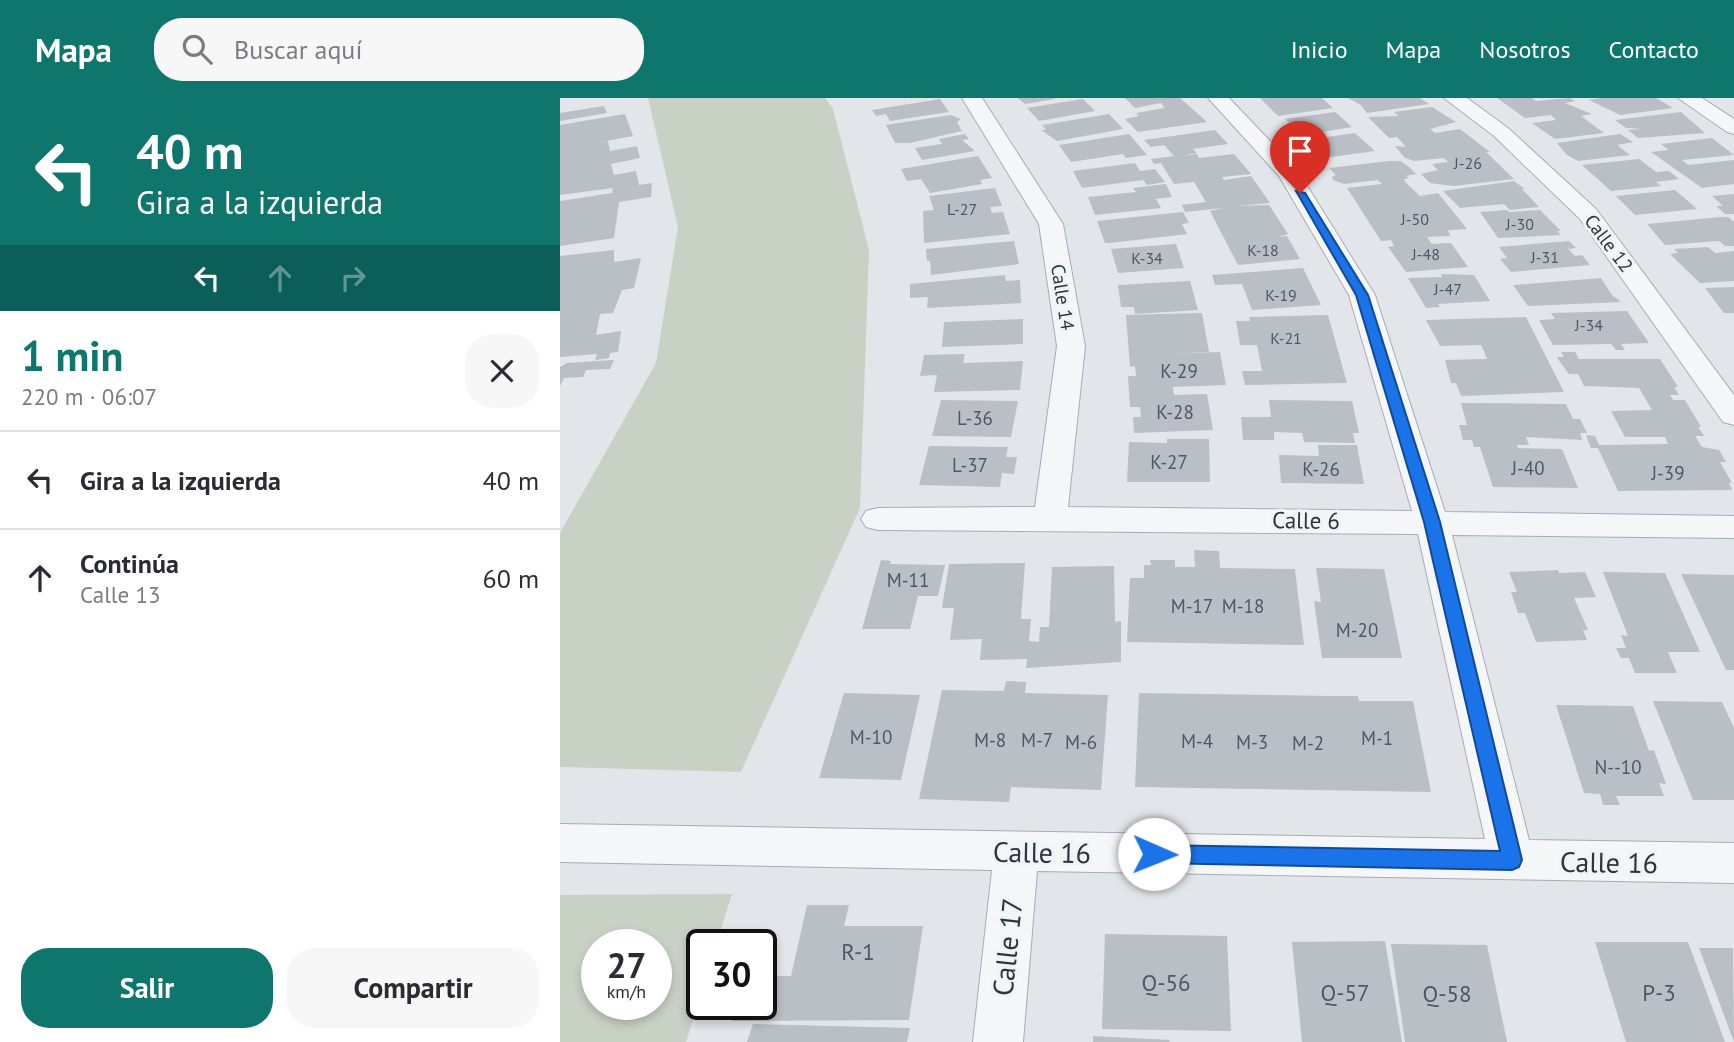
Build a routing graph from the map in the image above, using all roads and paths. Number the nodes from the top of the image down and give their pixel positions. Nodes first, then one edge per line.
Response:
1 (972, 98) edge
2 (1218, 98) edge
3 (1454, 98) edge
4 (1688, 98) edge
5 (1734, 128) edge
6 (1734, 416) edge
7 (1050, 518) junction
8 (878, 519) dead end
9 (1432, 522) junction
10 (1734, 527) edge
11 (560, 843) edge
12 (1016, 852) junction
13 (1512, 860) junction
14 (1734, 863) edge
15 (998, 1042) edge

1 - 7 street, Calle 14
2 - 9 street
3 - 6 street, Calle 12
4 - 5 street
7 - 8 street, Calle 6
7 - 9 street, Calle 6
9 - 10 street, Calle 6
9 - 13 street
11 - 12 street, Calle 16
12 - 13 street, Calle 16
12 - 15 street, Calle 17
13 - 14 street, Calle 16

